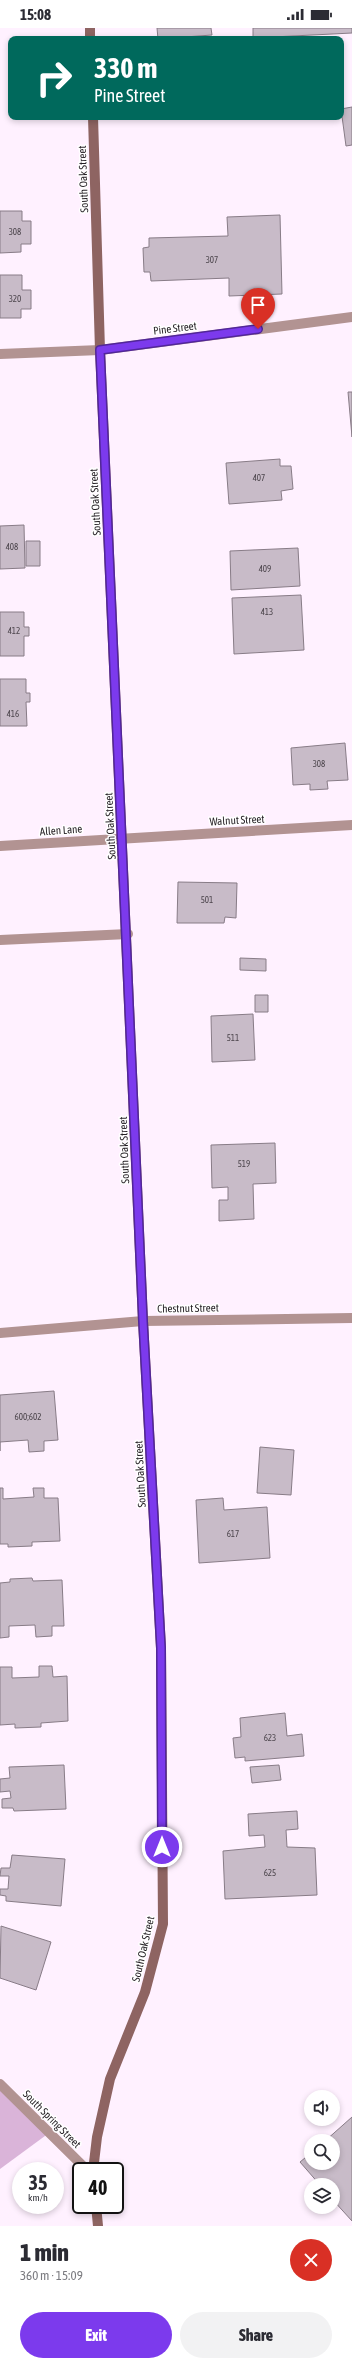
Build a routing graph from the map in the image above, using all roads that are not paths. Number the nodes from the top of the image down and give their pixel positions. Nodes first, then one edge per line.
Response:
1 (93, 120) edge
2 (352, 317) edge
3 (100, 350) junction
4 (0, 354) edge
5 (352, 826) edge
6 (123, 838) junction
7 (0, 846) edge
8 (128, 934) junction
9 (0, 940) edge
10 (352, 1318) edge
11 (143, 1321) junction
12 (0, 1332) edge
13 (0, 2084) edge
14 (79, 2162) edge
15 (94, 2162) edge
16 (97, 2214) edge
17 (98, 2226) edge

1 - 3 street, South Oak Street
2 - 3 street, Pine Street
3 - 4 street, Pine Street
3 - 6 street, South Oak Street
5 - 6 street, Walnut Street
6 - 7 street, Allen Lane
6 - 8 street, South Oak Street
8 - 9 street
8 - 11 street, South Oak Street
10 - 11 street, Chestnut Street
11 - 12 street, Chestnut Street
11 - 15 street, South Oak Street
13 - 14 street, South Spring Street
16 - 17 street

